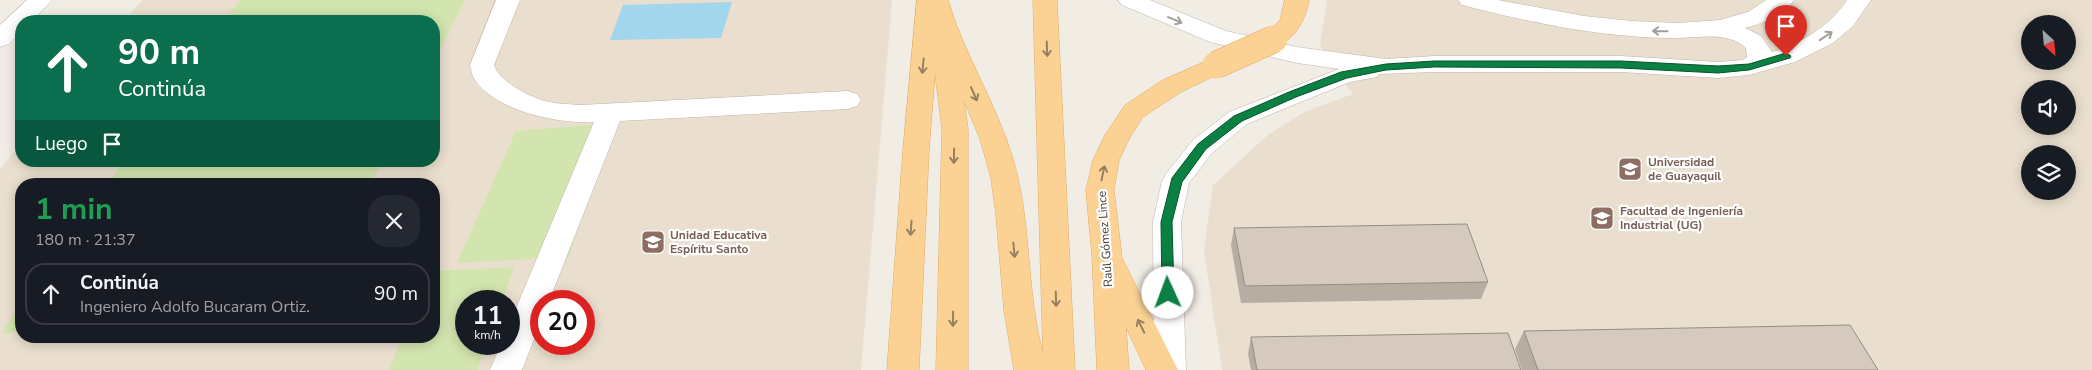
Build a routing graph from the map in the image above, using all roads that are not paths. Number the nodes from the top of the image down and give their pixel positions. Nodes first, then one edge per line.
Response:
1 (40, 0) edge
2 (508, 0) edge
3 (1045, 0) edge
4 (1130, 0) edge
5 (1297, 0) edge
6 (1470, 0) edge
7 (1782, 0) edge
8 (1859, 0) edge
9 (935, 7) edge
10 (25, 15) edge
11 (15, 24) edge
12 (1709, 30) junction
13 (0, 39) edge
14 (1386, 67) junction
15 (1749, 67) junction
16 (848, 100) dead end
17 (611, 112) junction
18 (1107, 256) junction
19 (506, 370) edge
20 (903, 370) edge
21 (952, 370) edge
22 (1030, 370) edge
23 (1059, 370) edge
24 (1113, 370) edge
25 (1162, 370) edge
26 (1170, 370) edge

1 - 10 street
2 - 17 street
3 -> 23 main road
4 -> 14 street
18 -> 5 main road, Raúl Gómez Lince, bridge
12 -> 6 street
7 - 12 street
15 -> 8 street
9 -> 20 main road
9 -> 21 main road
9 -> 22 main road
11 - 13 street
12 - 15 street
14 - 15 street
14 - 26 street
16 - 17 street
17 - 19 street
18 - 24 main road, Raúl Gómez Lince
25 -> 18 main road

